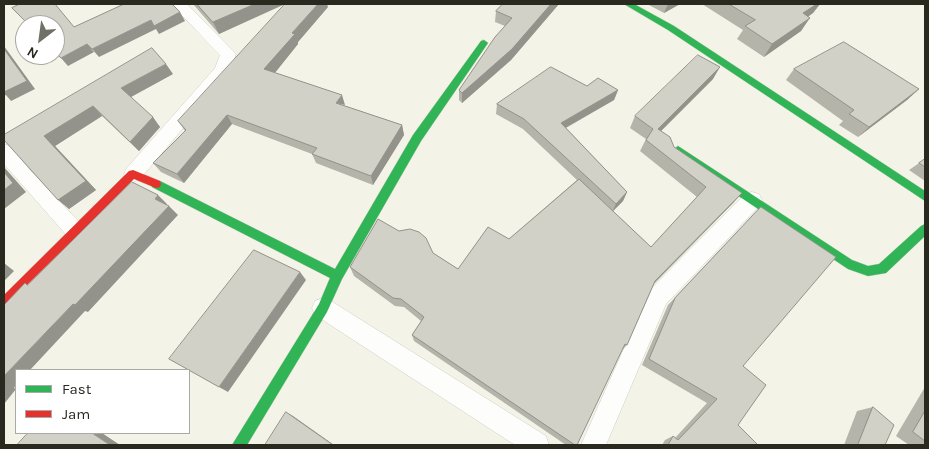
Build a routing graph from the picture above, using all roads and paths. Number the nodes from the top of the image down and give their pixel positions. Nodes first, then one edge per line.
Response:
1 (178, 4) edge
2 (628, 4) edge
3 (484, 43) dead end
4 (4, 150) edge
5 (678, 150) edge
6 (133, 174) junction
7 (925, 197) edge
8 (752, 200) junction
9 (925, 229) edge
10 (76, 232) junction
11 (336, 276) junction
12 (4, 303) edge
13 (323, 308) junction
14 (239, 445) edge
15 (537, 445) edge
16 (593, 445) edge

1 - 6 street
2 - 7 street
3 - 11 street
4 - 10 street
5 - 8 street
6 - 10 street
6 - 11 street
8 - 9 street
8 - 16 street
10 - 12 street
11 - 13 street
13 - 14 street
13 - 15 street

